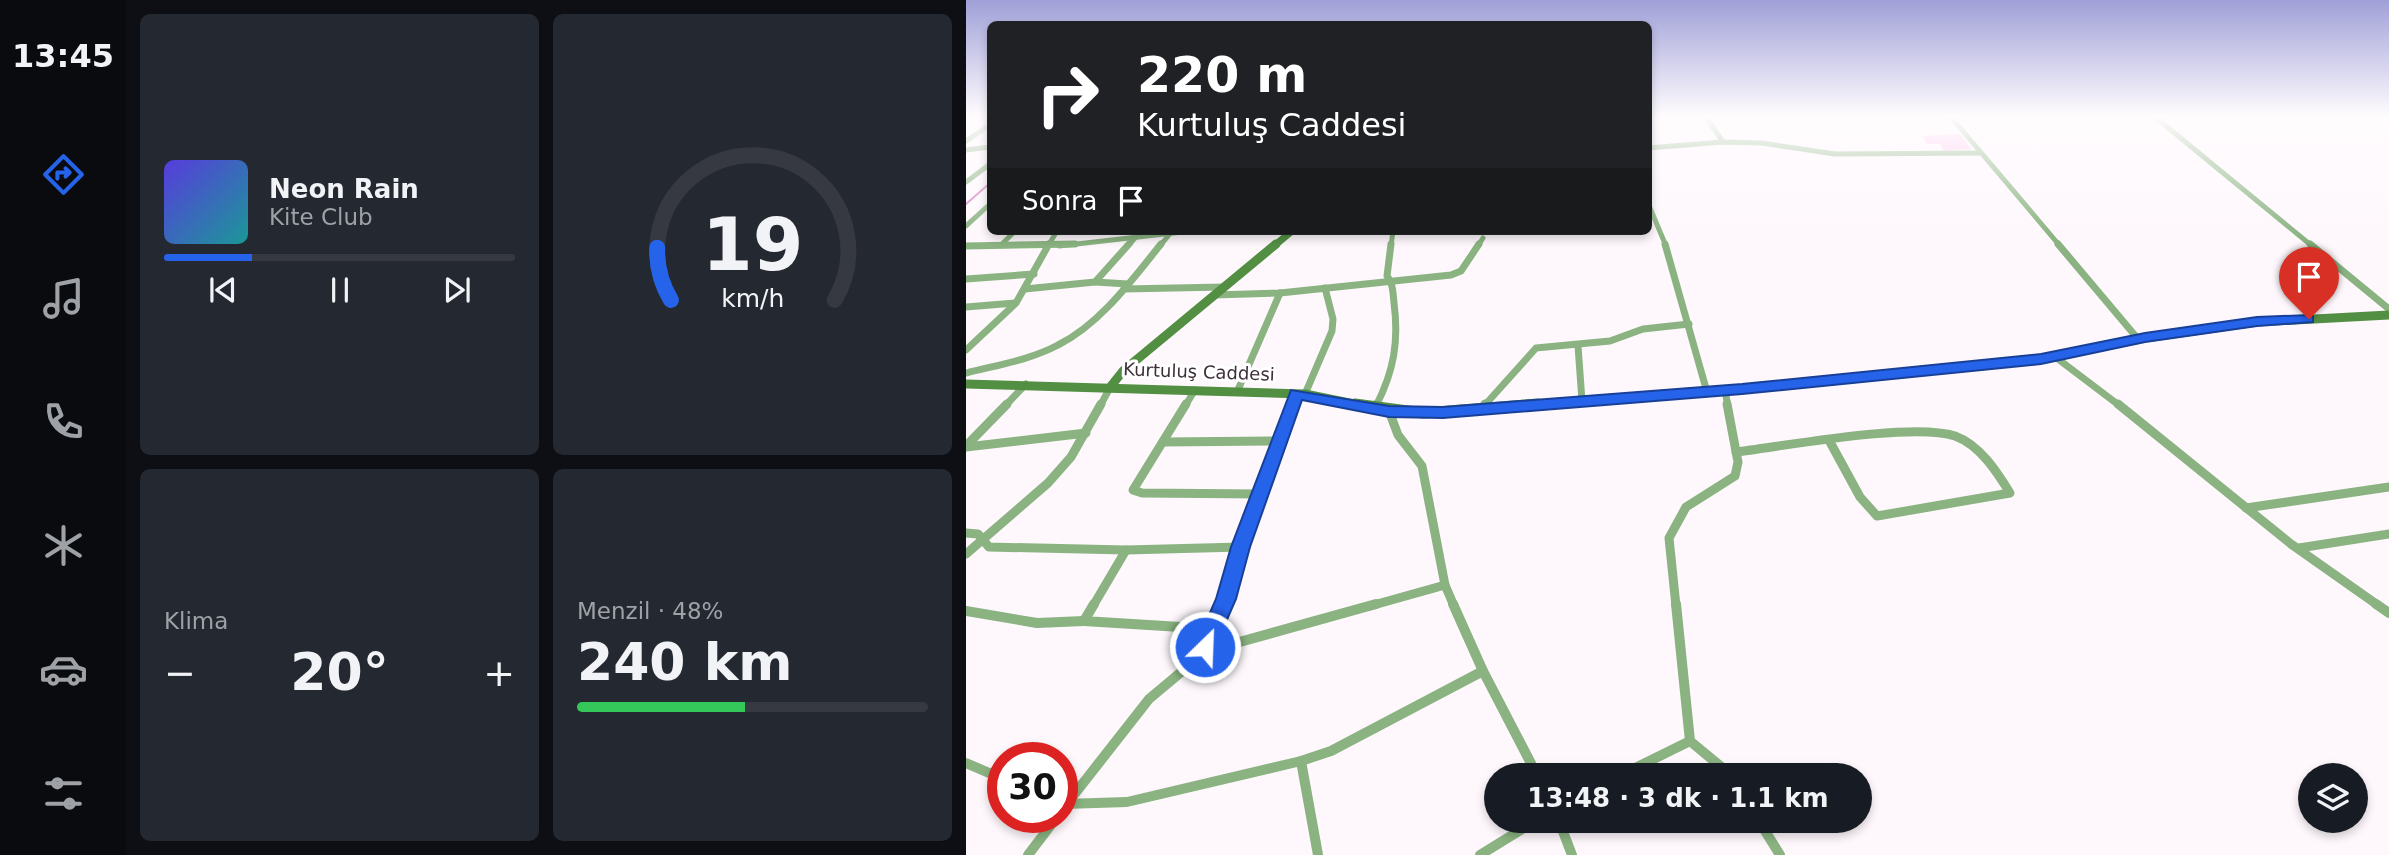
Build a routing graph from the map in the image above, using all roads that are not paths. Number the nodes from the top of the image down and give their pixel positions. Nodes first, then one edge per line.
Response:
1 (1984, 157) edge
2 (2202, 157) edge
3 (987, 166) edge
4 (966, 182) edge
5 (987, 207) edge
6 (1652, 213) edge
7 (966, 226) edge
8 (1011, 235) edge
9 (1054, 235) edge
10 (1132, 235) edge
11 (1138, 235) edge
12 (1169, 235) edge
13 (1287, 235) edge
14 (1393, 235) edge
15 (1483, 238) dead end
16 (1001, 245) junction
17 (966, 246) edge
18 (1050, 247) junction
19 (1034, 274) junction
20 (966, 279) edge
21 (1391, 281) junction
22 (1095, 282) junction
23 (1126, 287) junction
24 (1224, 287) junction
25 (1325, 288) junction
26 (1025, 289) junction
27 (1280, 293) junction
28 (1214, 295) junction
29 (1016, 303) junction
30 (966, 307) edge
31 (2388, 314) edge
32 (1689, 324) junction
33 (982, 335) junction
34 (966, 337) edge
35 (2138, 339) junction
36 (1578, 346) junction
37 (966, 350) edge
38 (2054, 356) junction
39 (966, 373) edge
40 (966, 384) edge
41 (1026, 384) junction
42 (1111, 386) junction
43 (1195, 390) junction
44 (1725, 391) junction
45 (1237, 392) junction
46 (1707, 392) junction
47 (1301, 394) junction
48 (1582, 401) junction
49 (1374, 407) junction
50 (1480, 409) junction
51 (1389, 411) junction
52 (1086, 433) junction
53 (1280, 441) junction
54 (1163, 442) junction
55 (1830, 442) junction
56 (966, 446) edge
57 (1736, 452) junction
58 (2389, 487) edge
59 (1260, 494) junction
60 (2246, 508) junction
61 (966, 533) edge
62 (2389, 534) edge
63 (983, 540) junction
64 (1241, 547) junction
65 (2299, 548) junction
66 (1126, 550) junction
67 (966, 554) edge
68 (1445, 585) junction
69 (966, 611) edge
70 (2389, 613) edge
71 (1084, 621) junction
72 (1213, 629) junction
73 (1205, 647) junction
74 (1483, 671) junction
75 (1690, 741) junction
76 (1301, 761) junction
77 (966, 763) edge
78 (1531, 763) edge
79 (1645, 763) edge
80 (1717, 763) edge
81 (987, 772) edge
82 (1078, 788) edge
83 (1078, 805) edge
84 (1045, 833) edge
85 (1516, 833) edge
86 (1564, 833) edge
87 (1766, 833) edge
88 (1028, 855) edge
89 (1318, 855) edge
90 (1480, 855) edge
91 (1572, 855) edge
92 (1780, 855) edge

1 - 35 street
2 - 31 street
3 - 4 street
5 - 7 street
6 - 32 street
8 - 16 street
9 - 18 street
10 - 18 street
11 - 22 street
12 - 23 street
13 - 24 main road
14 - 21 street
15 - 21 street
16 - 17 street
16 - 18 street
18 - 19 street
19 - 20 street
19 - 26 street
21 - 25 street
21 - 49 street
22 - 23 street
22 - 26 street
23 - 24 street
23 - 39 street
24 - 28 main road
25 - 27 street
25 - 47 street
26 - 29 street
27 - 28 street
27 - 45 street
28 - 42 main road
29 - 30 street
29 - 33 street
31 - 35 main road, Kurtuluş Caddesi
32 - 36 street
32 - 46 street
33 - 34 street
33 - 37 street
35 - 38 main road, Kurtuluş Caddesi
36 - 48 street
36 - 50 street
38 - 44 main road, Kurtuluş Caddesi
38 - 60 street
40 - 41 main road, Kurtuluş Caddesi
41 - 42 main road, Kurtuluş Caddesi
41 - 56 street
42 - 43 main road, Kurtuluş Caddesi
42 - 52 street
43 - 45 main road, Kurtuluş Caddesi
43 - 54 street
44 - 46 main road, Kurtuluş Caddesi
44 - 57 street
45 - 47 main road, Kurtuluş Caddesi
46 - 48 main road, Kurtuluş Caddesi
47 - 49 main road, Kurtuluş Caddesi
47 - 53 street
48 - 50 main road, Kurtuluş Caddesi
49 - 51 main road, Kurtuluş Caddesi
50 - 51 main road, Kurtuluş Caddesi
51 - 68 street
52 - 56 street
52 - 63 street
53 - 54 street
53 - 59 street
54 - 59 street
55 - 55 street
55 - 57 street
57 - 75 street
58 - 60 street
59 - 64 street
60 - 65 street
61 - 63 street
62 - 65 street
63 - 66 street
63 - 67 street
64 - 66 street
64 - 72 street
65 - 70 street
66 - 71 street
68 - 73 street
68 - 74 street
69 - 71 street
71 - 72 street
72 - 73 street
73 - 82 street
74 - 76 street
74 - 78 street
75 - 79 street
75 - 80 street
76 - 83 street
76 - 89 street
77 - 81 street
84 - 88 street
85 - 90 street
86 - 91 street
87 - 92 street

